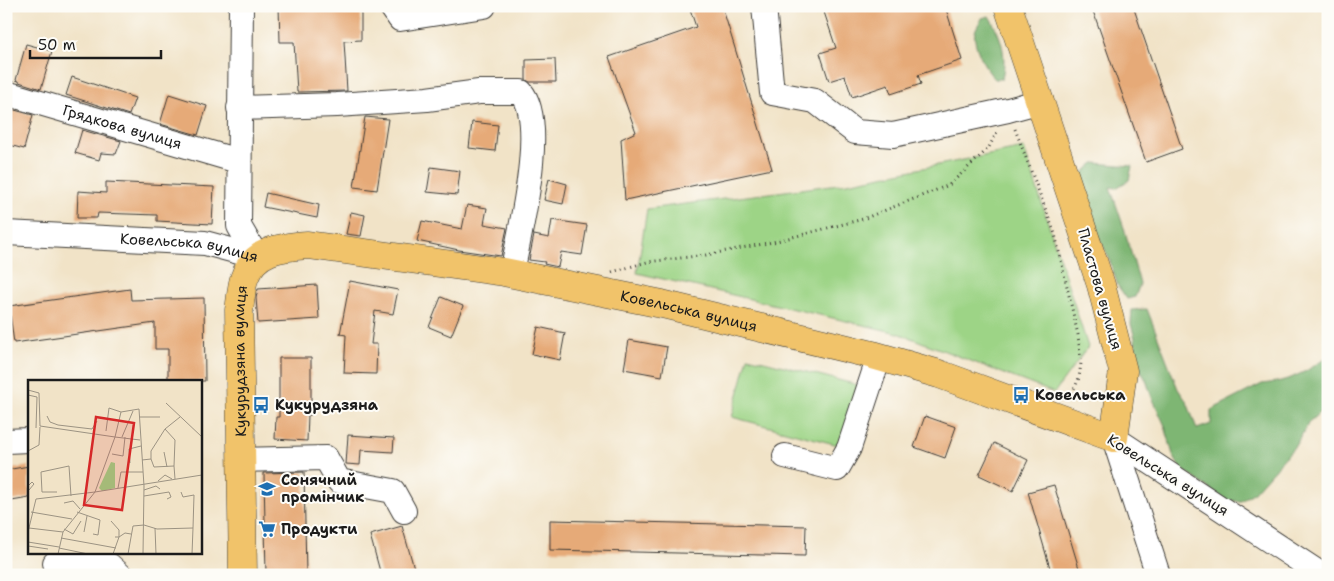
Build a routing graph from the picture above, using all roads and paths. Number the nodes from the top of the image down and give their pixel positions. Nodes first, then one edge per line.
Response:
1 (241, 6) edge
2 (391, 6) edge
3 (484, 6) edge
4 (764, 6) edge
5 (1008, 6) edge
6 (6, 92) edge
7 (1040, 101) junction
8 (239, 108) junction
9 (1008, 110) junction
10 (238, 161) junction
11 (6, 233) edge
12 (257, 257) junction
13 (512, 273) junction
14 (582, 288) junction
15 (879, 357) junction
16 (1066, 402) dead end
17 (1114, 438) junction
18 (6, 440) edge
19 (28, 440) edge
20 (785, 456) dead end
21 (241, 460) junction
22 (404, 511) dead end
23 (55, 563) dead end
24 (120, 575) edge
25 (243, 575) edge
26 (1158, 575) edge
27 (1322, 575) edge

1 - 8 street
2 - 3 street
4 - 9 street
5 - 7 main road, Пластова вулиця
6 - 10 street, Грядкова вулиця
7 - 9 street
7 - 17 main road, Пластова вулиця
8 - 10 street
8 - 13 street
9 - 14 path
9 - 16 path
10 - 12 street
11 - 12 street, Ковельська вулиця
12 - 13 main road, Ковельська вулиця
12 - 21 main road, Кукурудзяна вулиця
13 - 14 main road, Ковельська вулиця
14 - 15 main road, Ковельська вулиця
15 - 17 main road, Ковельська вулиця
15 - 20 street
17 - 26 street, Пластова вулиця
17 - 27 street, Ковельська вулиця
18 - 19 street
21 - 22 street
21 - 25 main road, Кукурудзяна вулиця
23 - 24 street

